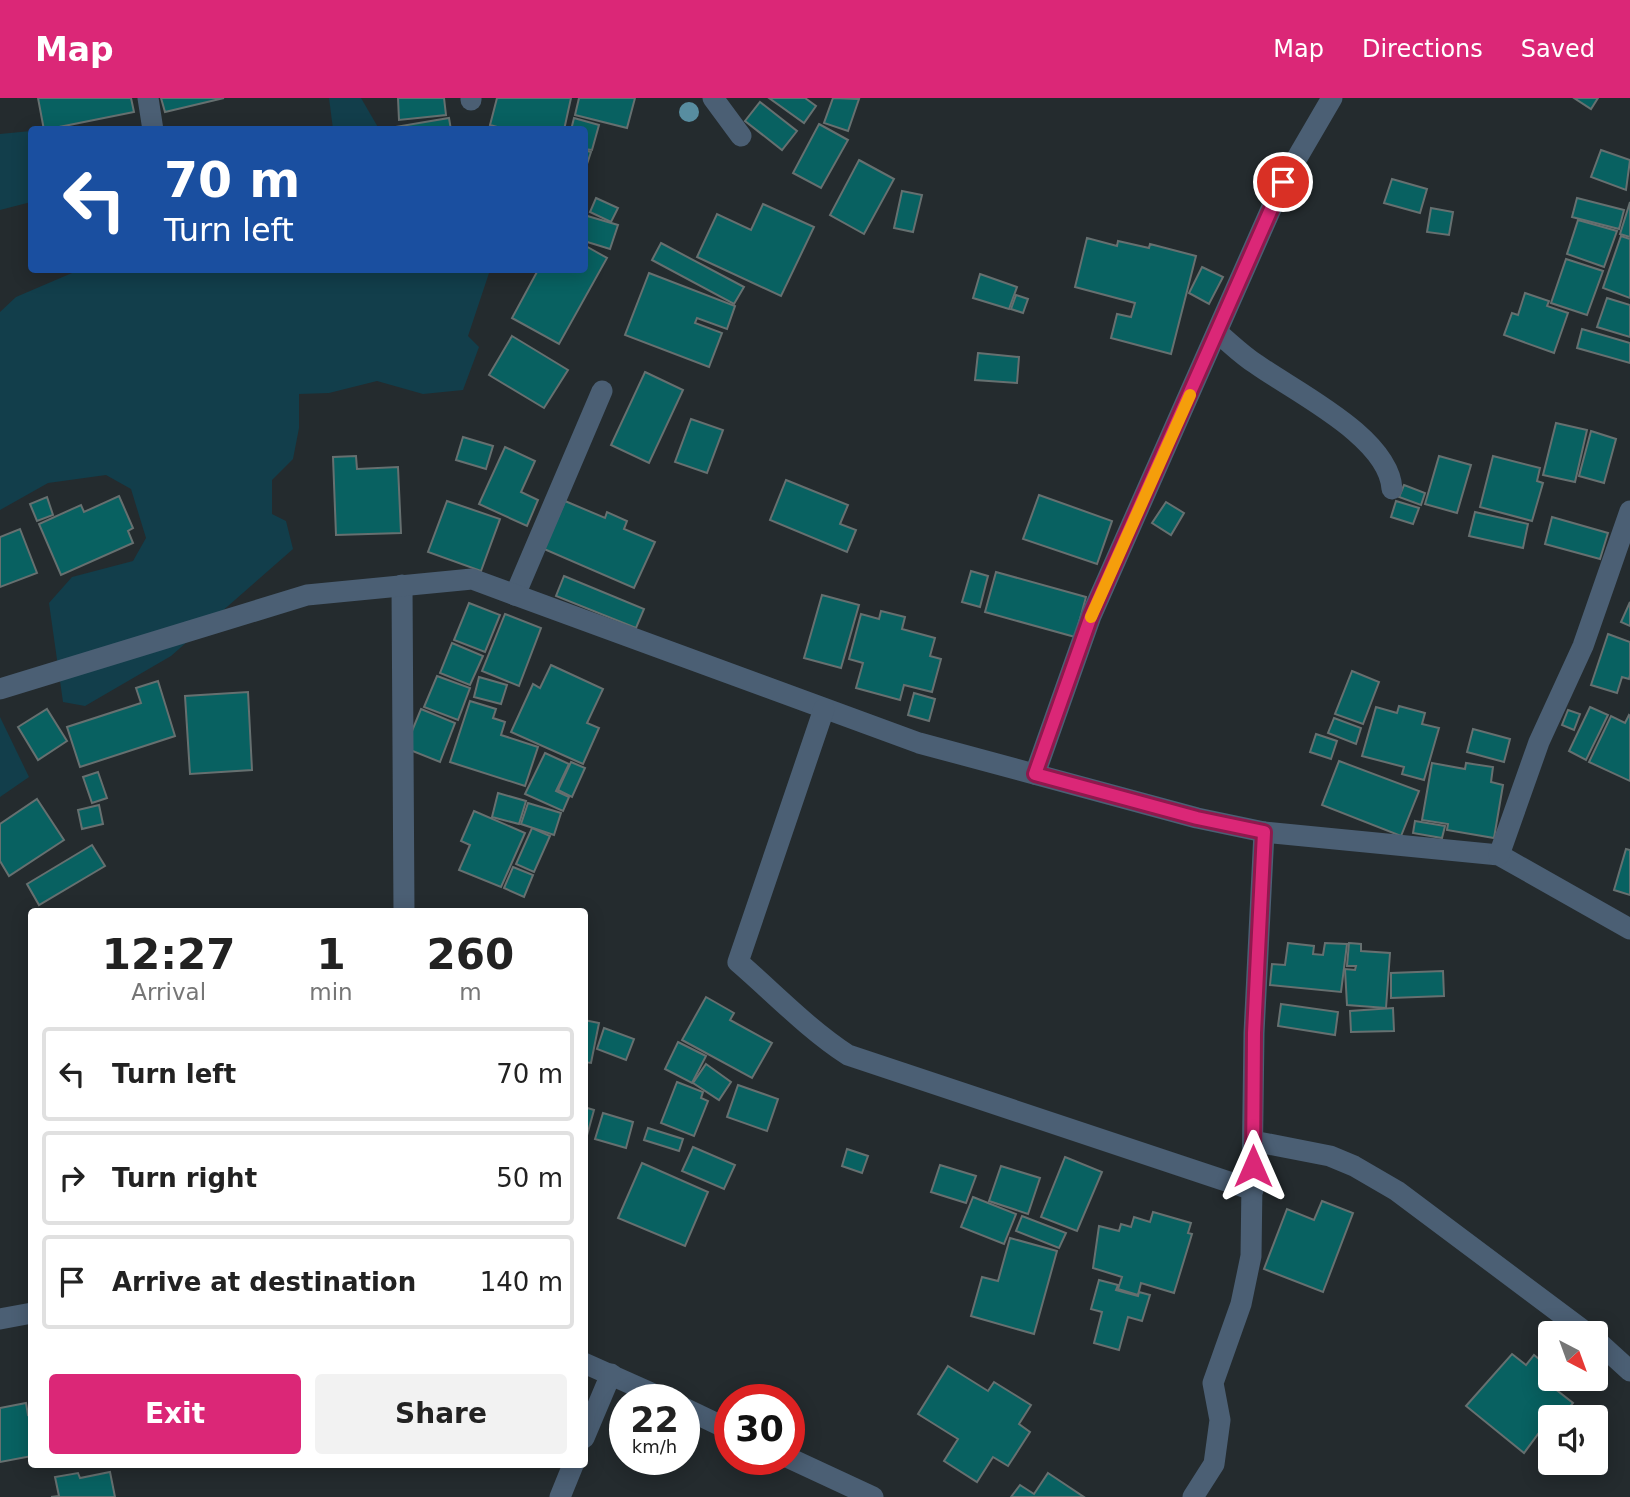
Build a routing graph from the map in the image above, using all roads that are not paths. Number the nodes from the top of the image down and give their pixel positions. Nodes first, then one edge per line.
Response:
1 (148, 98) edge
2 (713, 98) edge
3 (1332, 98) edge
4 (152, 126) edge
5 (741, 136) dead end
6 (1217, 333) junction
7 (601, 391) dead end
8 (1392, 489) dead end
9 (1630, 511) edge
10 (402, 585) junction
11 (515, 595) junction
12 (0, 689) edge
13 (824, 709) junction
14 (1035, 774) junction
15 (1264, 832) junction
16 (1499, 855) junction
17 (404, 908) edge
18 (1630, 929) edge
19 (1253, 1141) junction
20 (1253, 1190) junction
21 (28, 1314) edge
22 (0, 1319) edge
23 (1571, 1321) edge
24 (1608, 1351) edge
25 (588, 1365) edge
26 (1630, 1371) edge
27 (611, 1374) junction
28 (633, 1384) edge
29 (588, 1429) edge
30 (805, 1465) edge
31 (572, 1468) edge
32 (560, 1497) edge
33 (873, 1497) edge
34 (1193, 1497) edge

1 - 4 street
2 - 5 street
3 - 6 street
6 - 8 street
6 - 14 street
7 - 11 street
9 - 16 street
10 - 11 street
10 - 12 street
10 - 17 street
11 - 13 street
13 - 14 street
13 - 20 street
14 - 15 street
15 - 16 street
15 - 19 street
16 - 18 street
19 - 20 street
19 - 23 street
20 - 34 street
21 - 22 street
24 - 26 street
25 - 27 street
27 - 28 street
27 - 29 street
30 - 33 street
31 - 32 street

